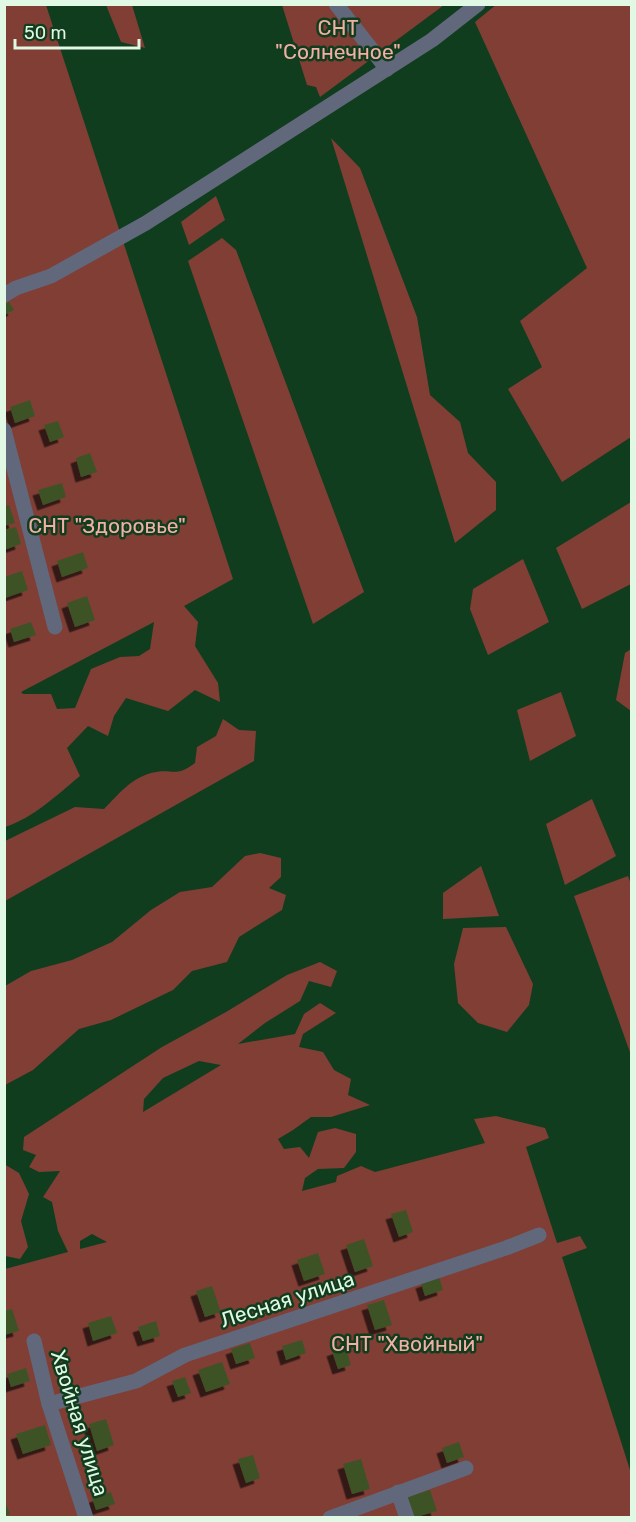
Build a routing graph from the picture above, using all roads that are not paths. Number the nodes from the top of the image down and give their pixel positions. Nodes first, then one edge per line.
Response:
1 (336, 4) edge
2 (478, 4) edge
3 (387, 69) junction
4 (4, 295) edge
5 (4, 430) edge
6 (55, 627) dead end
7 (539, 1235) dead end
8 (34, 1341) dead end
9 (49, 1404) junction
10 (466, 1468) dead end
11 (398, 1492) junction
12 (86, 1518) edge
13 (330, 1518) edge
14 (407, 1518) edge

1 - 3 street
2 - 3 street
3 - 4 street
5 - 6 street
7 - 9 street, Лесная улица
8 - 9 street, Хвойная улица
9 - 12 street, Хвойная улица
10 - 11 street
11 - 13 street
11 - 14 street

